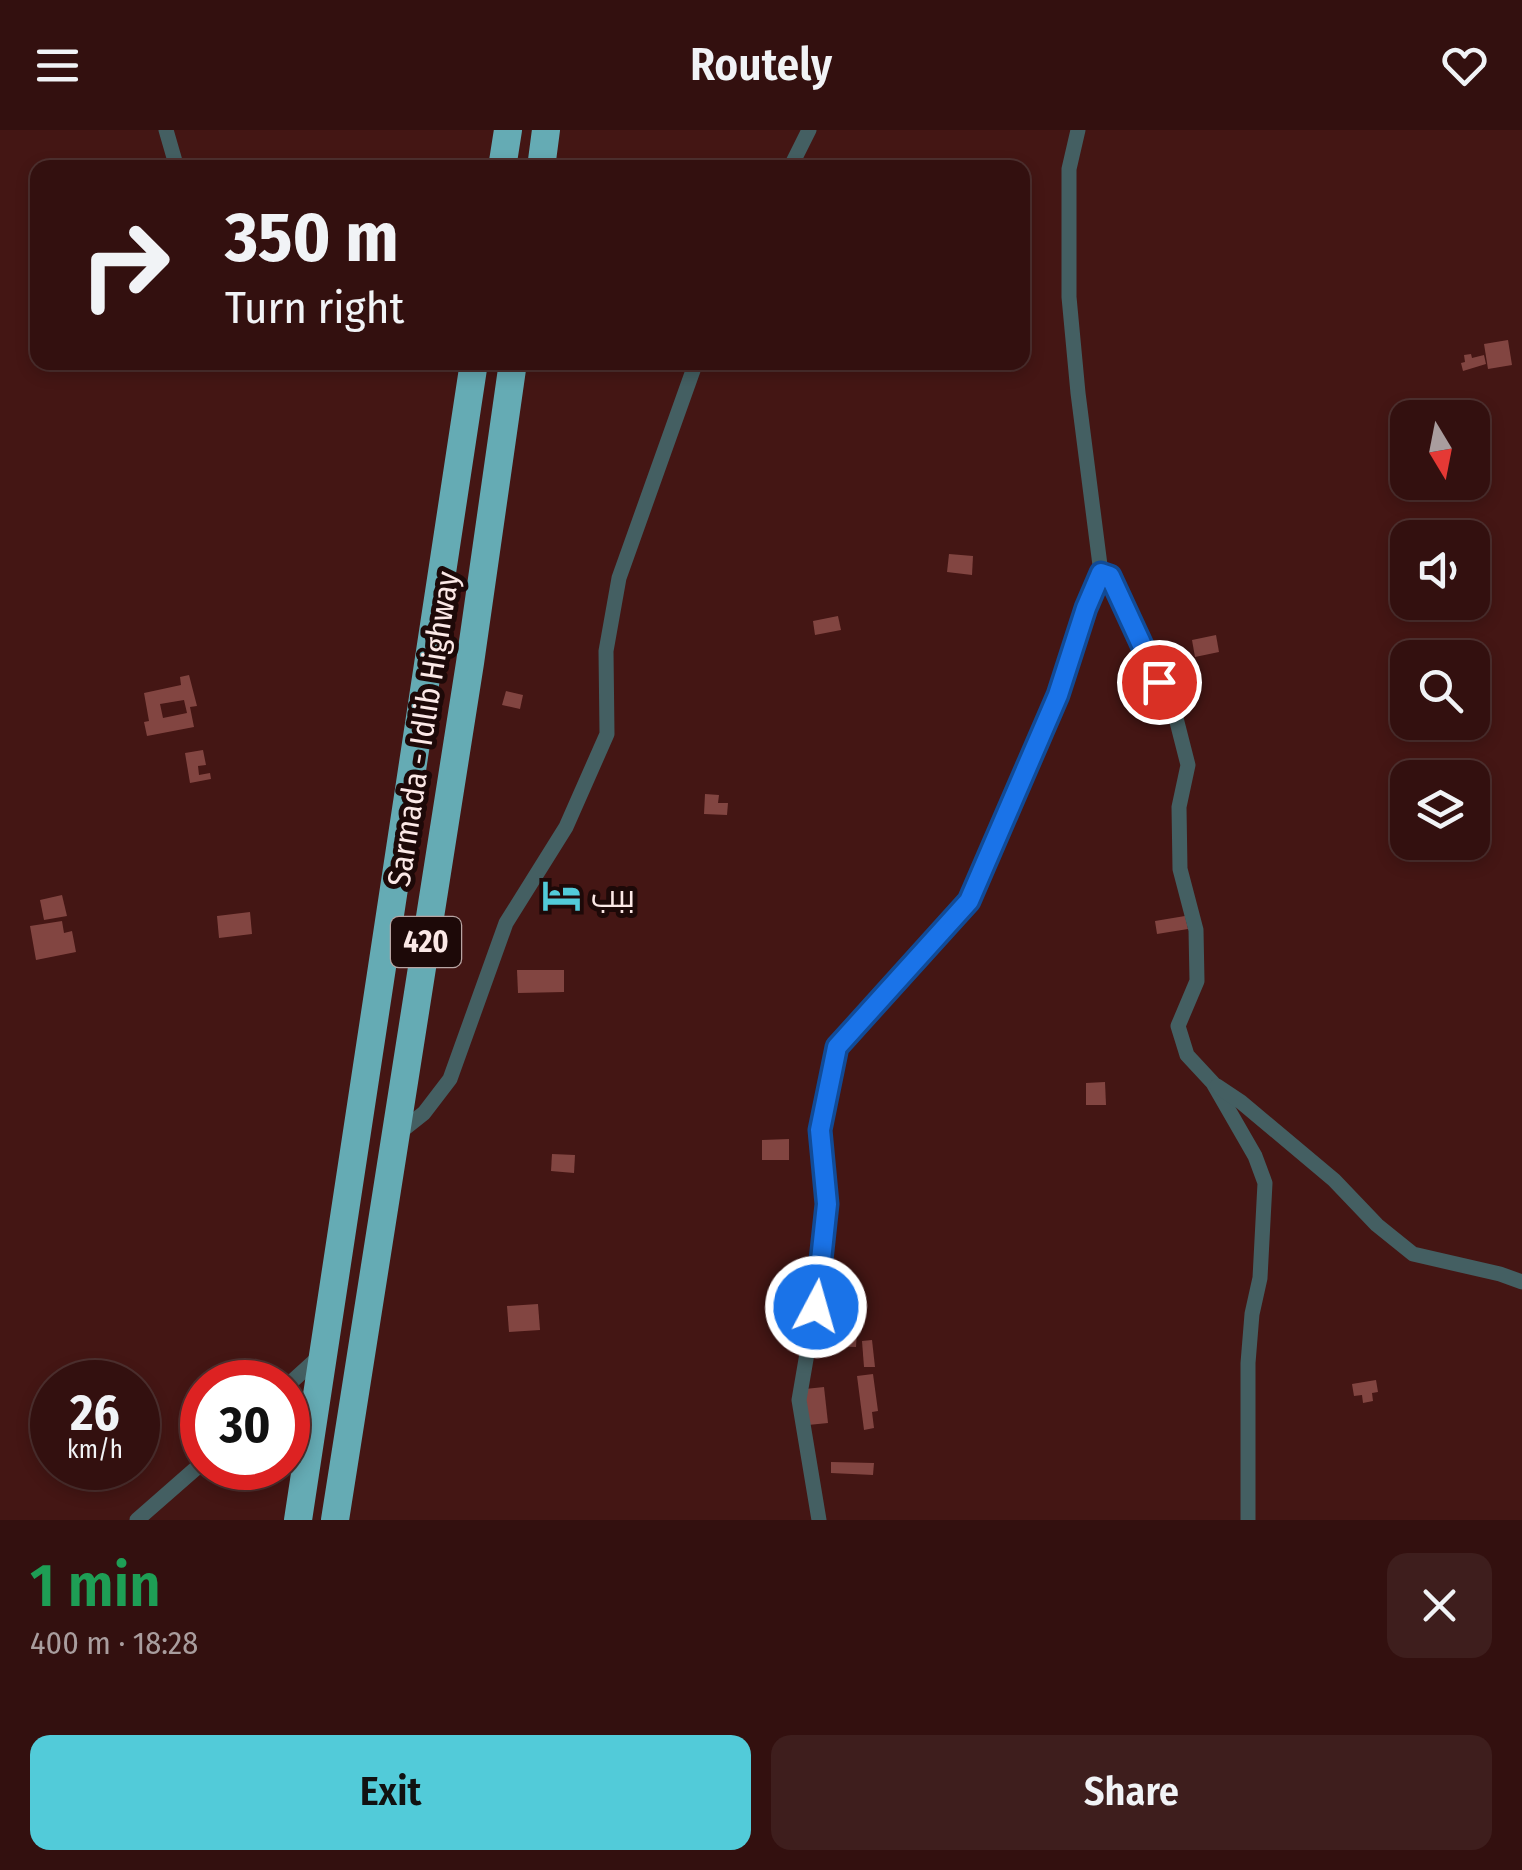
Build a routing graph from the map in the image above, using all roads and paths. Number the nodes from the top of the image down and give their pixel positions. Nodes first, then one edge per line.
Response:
1 (166, 130) edge
2 (508, 130) edge
3 (546, 130) edge
4 (809, 130) edge
5 (1078, 130) edge
6 (175, 160) edge
7 (503, 160) edge
8 (542, 160) edge
9 (794, 160) edge
10 (473, 370) edge
11 (512, 370) edge
12 (693, 370) edge
13 (1101, 573) junction
14 (430, 660) junction
15 (470, 663) junction
16 (1212, 1083) junction
17 (395, 1136) junction
18 (1522, 1282) edge
19 (324, 1352) junction
20 (310, 1365) edge
21 (180, 1482) edge
22 (136, 1520) edge
23 (298, 1520) edge
24 (335, 1520) edge
25 (819, 1520) edge
26 (1248, 1520) edge

1 - 6 street
2 - 7 highway
3 - 8 highway
4 - 9 street
5 - 13 street
10 - 14 highway, Sarmada - Idlib Highway / 420
11 - 15 highway, Sarmada - Idlib Highway / 420
12 - 17 street
13 - 16 street
13 - 25 street
14 - 15 highway
14 - 19 highway, Sarmada - Idlib Highway / 420
15 - 17 highway, Sarmada - Idlib Highway / 420
16 - 18 street
16 - 26 street
17 - 24 highway, Sarmada - Idlib Highway / 420
19 - 20 street
19 - 23 highway, Sarmada - Idlib Highway / 420
21 - 22 street

